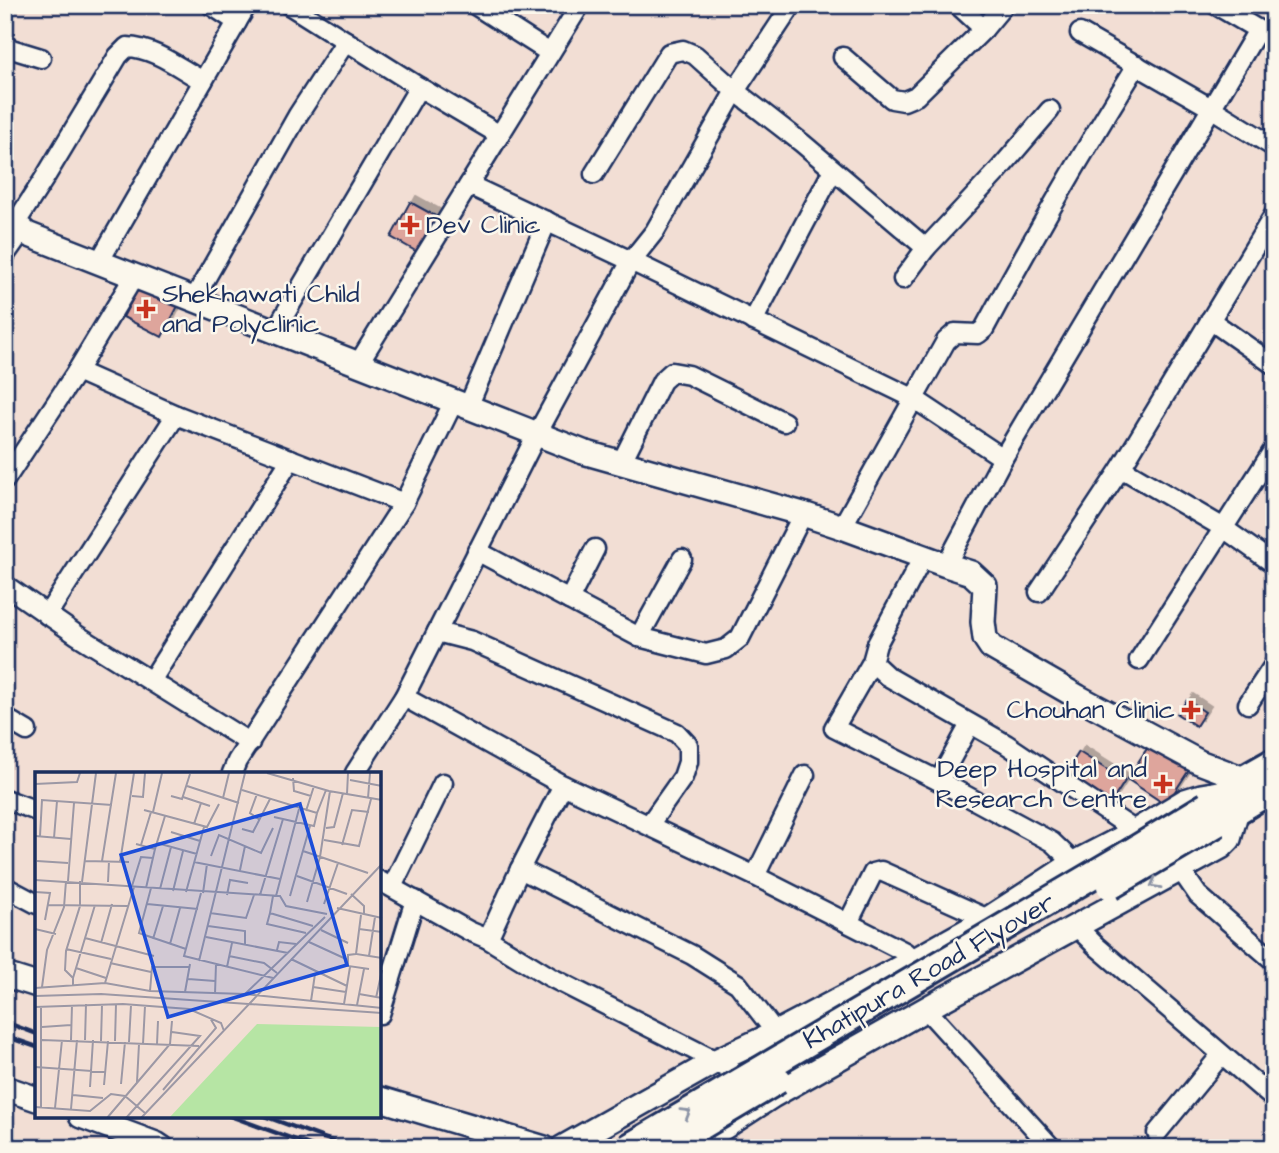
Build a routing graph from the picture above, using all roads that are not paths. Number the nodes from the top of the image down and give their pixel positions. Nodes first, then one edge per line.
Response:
1 (211, 5) edge
2 (247, 5) edge
3 (289, 5) edge
4 (475, 5) edge
5 (580, 5) edge
6 (792, 5) edge
7 (958, 5) edge
8 (1004, 5) edge
9 (1216, 5) edge
10 (237, 22) junction
11 (984, 29) junction
12 (1258, 30) junction
13 (1080, 33) dead end
14 (1274, 39) edge
15 (346, 41) junction
16 (5, 47) edge
17 (550, 53) junction
18 (843, 57) dead end
19 (41, 58) dead end
20 (1137, 65) junction
21 (203, 81) junction
22 (419, 87) junction
23 (735, 91) junction
24 (1211, 108) junction
25 (1050, 110) dead end
26 (500, 135) junction
27 (1274, 147) edge
28 (833, 170) junction
29 (594, 174) dead end
30 (469, 185) junction
31 (1274, 215) edge
32 (547, 221) junction
33 (14, 223) edge
34 (926, 248) junction
35 (5, 256) edge
36 (631, 261) junction
37 (99, 262) junction
38 (135, 275) junction
39 (903, 279) dead end
40 (194, 299) junction
41 (1210, 320) junction
42 (753, 321) junction
43 (275, 331) junction
44 (358, 364) junction
45 (1274, 365) edge
46 (77, 371) junction
47 (913, 398) junction
48 (461, 404) junction
49 (176, 415) junction
50 (784, 422) dead end
51 (537, 434) junction
52 (1274, 449) edge
53 (1003, 458) junction
54 (291, 459) junction
55 (621, 463) junction
56 (1121, 468) junction
57 (5, 480) edge
58 (404, 503) junction
59 (803, 514) junction
60 (842, 527) junction
61 (1222, 527) junction
62 (595, 549) dead end
63 (477, 551) junction
64 (923, 557) junction
65 (682, 559) dead end
66 (1274, 564) edge
67 (946, 565) junction
68 (5, 585) edge
69 (1039, 592) dead end
70 (569, 600) junction
71 (47, 615) junction
72 (437, 632) junction
73 (639, 637) junction
74 (1139, 660) dead end
75 (872, 662) junction
76 (1274, 665) edge
77 (151, 681) junction
78 (404, 697) junction
79 (1248, 704) dead end
80 (5, 718) edge
81 (970, 724) junction
82 (27, 731) dead end
83 (250, 743) junction
84 (1274, 762) edge
85 (232, 772) edge
86 (356, 772) edge
87 (805, 775) dead end
88 (939, 781) junction
89 (443, 783) dead end
90 (563, 785) junction
91 (1274, 788) edge
92 (5, 799) edge
93 (1227, 802) junction
94 (35, 810) edge
95 (649, 825) junction
96 (1134, 832) junction
97 (1074, 863) junction
98 (520, 869) junction
99 (1180, 869) junction
100 (755, 876) junction
101 (386, 884) edge
102 (5, 887) edge
103 (415, 900) junction
104 (35, 903) edge
105 (988, 919) junction
106 (848, 923) junction
107 (1077, 927) junction
108 (488, 939) junction
109 (913, 961) junction
110 (1274, 961) edge
111 (5, 975) edge
112 (35, 984) edge
113 (382, 1005) edge
114 (926, 1009) junction
115 (776, 1033) junction
116 (1222, 1055) junction
117 (716, 1061) junction
118 (807, 1076) junction
119 (5, 1088) edge
120 (772, 1096) junction
121 (35, 1098) edge
122 (1274, 1099) edge
123 (382, 1100) edge
124 (85, 1118) edge
125 (1157, 1133) dead end
126 (162, 1148) edge
127 (544, 1148) edge
128 (562, 1148) edge
129 (628, 1148) edge
130 (664, 1148) edge
131 (692, 1148) edge
132 (1052, 1148) edge

1 - 10 street
2 - 10 street
3 - 15 street
4 - 17 street
5 - 17 street
6 - 23 street
7 - 11 street
8 - 11 street
9 - 12 street
10 - 21 street
11 - 18 street
12 - 14 street
12 - 24 street
13 - 20 street
15 - 22 street
15 - 40 street
16 - 19 street
17 - 26 street
20 - 24 street
20 - 47 street
21 - 33 street
21 - 37 street
22 - 26 street
22 - 43 street
23 - 28 street
23 - 29 street
23 - 36 street
24 - 27 street
24 - 53 street
25 - 34 street
26 - 30 street
28 - 34 street
28 - 42 street
30 - 32 street
30 - 44 street
31 - 41 street
32 - 36 street
32 - 48 street
33 - 35 street
33 - 37 street
34 - 39 street
36 - 42 street
36 - 51 street
37 - 38 street
38 - 40 street
38 - 46 street
40 - 43 street
41 - 45 street
41 - 56 street
42 - 47 street
43 - 44 street
44 - 48 street
46 - 49 street
46 - 57 street
47 - 53 street
47 - 60 street
48 - 51 street
48 - 58 street
49 - 54 street
49 - 71 street
50 - 55 street
51 - 55 street
51 - 63 street
52 - 61 street
53 - 67 street
54 - 58 street
54 - 77 street
55 - 59 street
56 - 61 street
56 - 69 street
58 - 83 street
59 - 60 street
59 - 73 street
60 - 64 street
61 - 66 street
61 - 74 street
62 - 70 street
63 - 70 street
63 - 72 street
64 - 67 street
64 - 75 street
65 - 73 street
67 - 93 street
68 - 71 street
70 - 73 street
71 - 77 street
72 - 78 street
72 - 95 street
75 - 81 street
75 - 88 street
76 - 79 street
77 - 83 street
78 - 86 street
78 - 90 street
80 - 82 street
81 - 88 street
81 - 96 street
83 - 85 street
84 - 93 main road
87 - 100 street
88 - 97 street
89 - 101 street
90 - 95 street
90 - 98 street
91 - 93 main road
92 - 94 street
93 - 96 street
93 - 99 street
129 -> 93 main road, Khatipura Road Flyover, bridge
93 - 130 main road, Khatipura Road Flyover, bridge
95 - 100 street
96 - 97 street
97 - 105 street
98 - 108 street
98 - 115 street
99 -> 107 street
99 - 110 street
100 - 106 street
101 - 103 street
102 - 104 street
103 - 108 street
103 - 113 street
105 - 106 street
105 - 109 street
106 - 109 street
107 - 114 street
107 - 116 street
108 - 117 street
109 - 115 street
111 - 112 street
114 - 118 street
114 - 132 street
115 - 117 street
115 - 118 street
116 - 122 street
116 - 125 street
117 - 120 street
117 - 128 street
118 - 120 street
119 - 121 street
120 - 131 street
123 - 127 street
124 - 126 street

